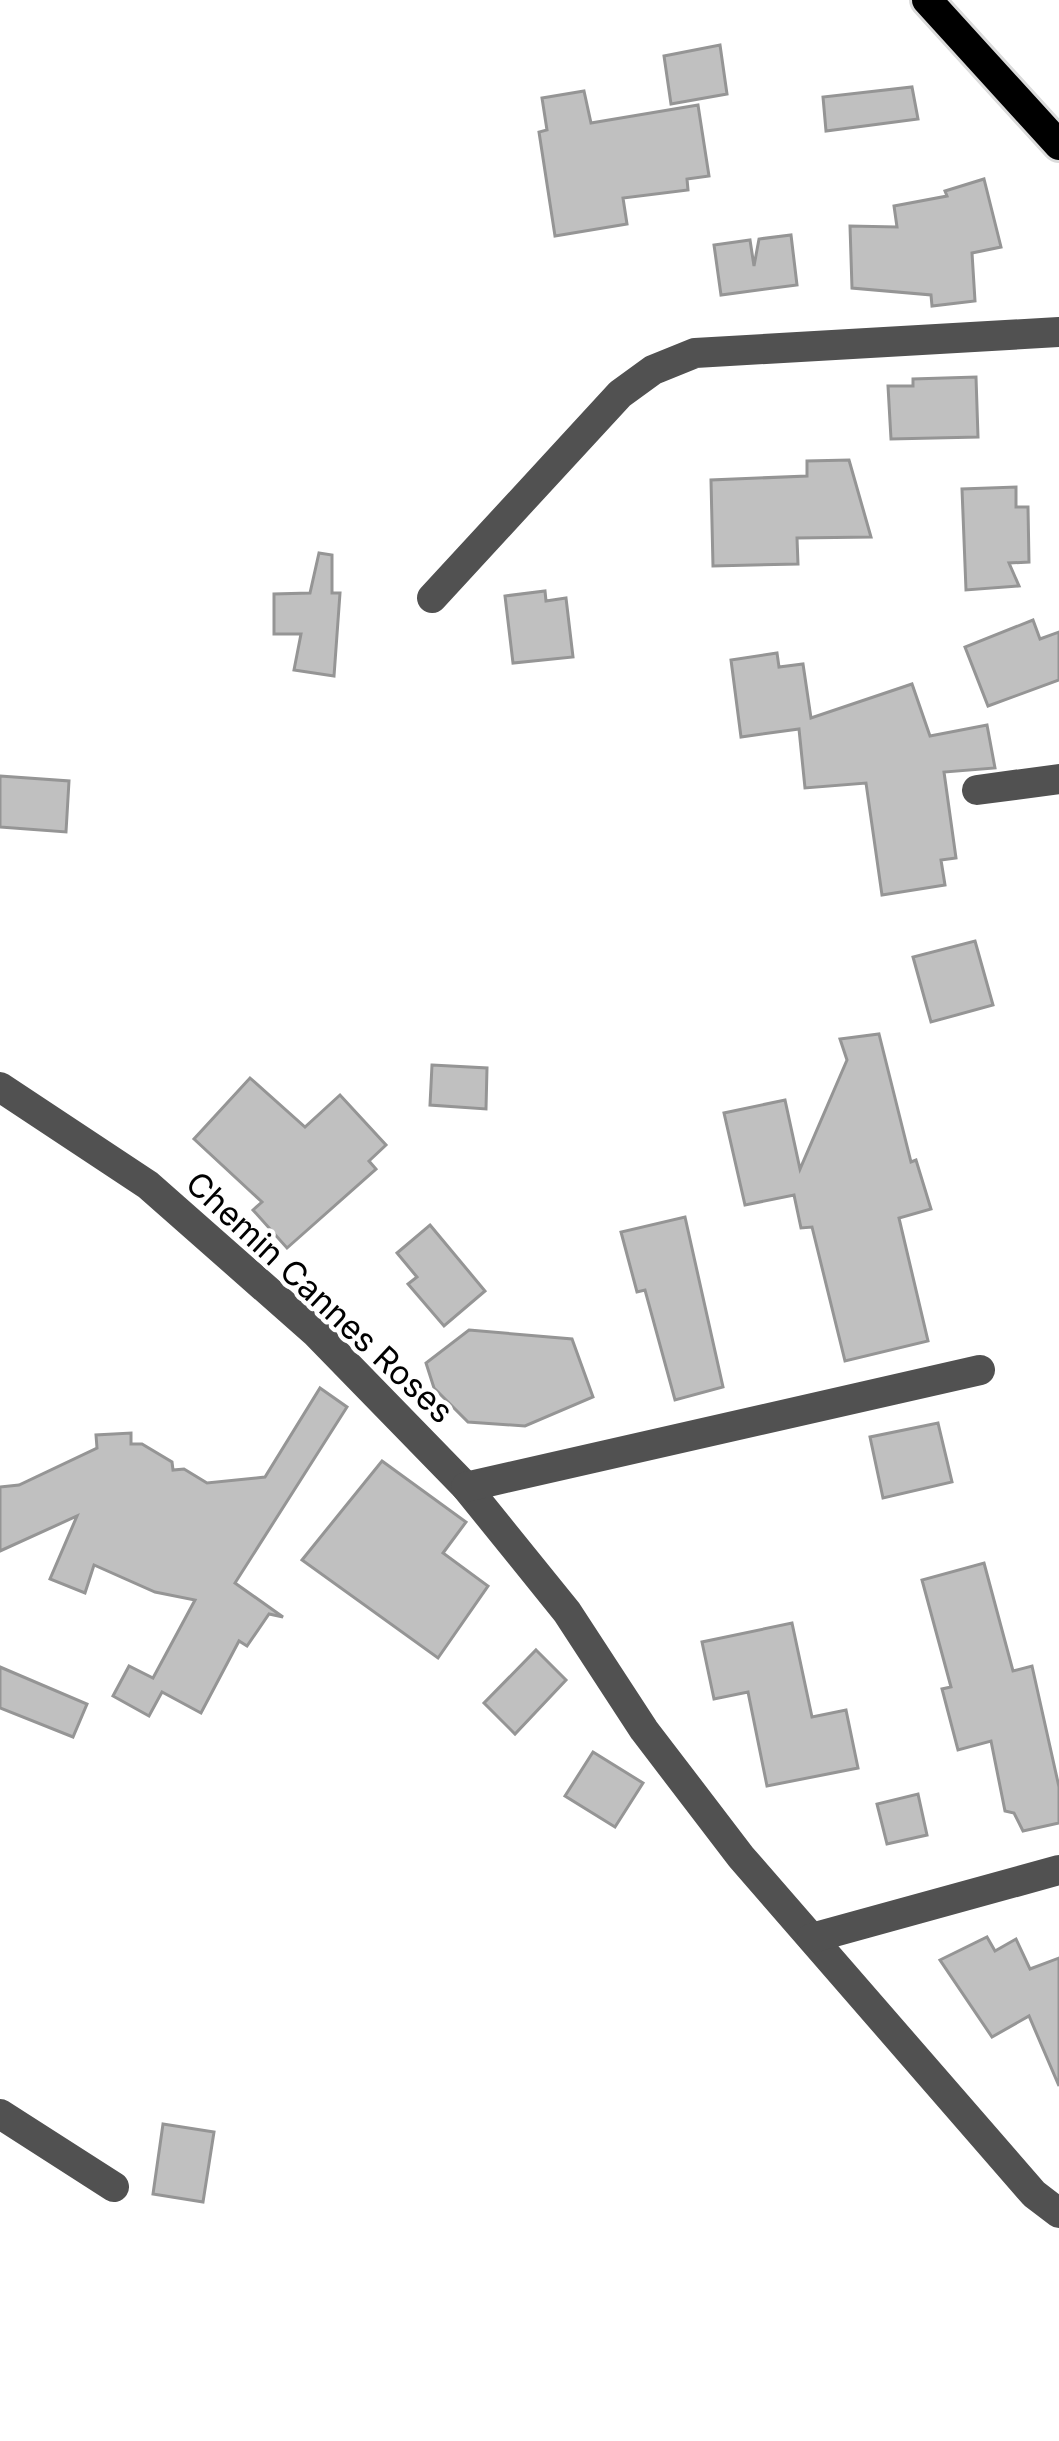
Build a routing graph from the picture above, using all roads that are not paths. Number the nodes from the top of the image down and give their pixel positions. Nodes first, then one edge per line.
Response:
1 (927, 0) edge
2 (1059, 145) edge
3 (1059, 332) edge
4 (432, 598) dead end
5 (1059, 779) edge
6 (977, 790) dead end
7 (0, 1087) edge
8 (980, 1370) dead end
9 (466, 1486) junction
10 (1059, 1870) edge
11 (812, 1938) junction
12 (0, 2114) edge
13 (114, 2187) dead end
14 (1059, 2213) edge

1 - 2 main road
3 - 4 street
5 - 6 street
7 - 9 street, Chemin Cannes Roses
8 - 9 street
9 - 11 street, Chemin Cannes Roses
10 - 11 street
11 - 14 street, Chemin Cannes Roses
12 - 13 street

